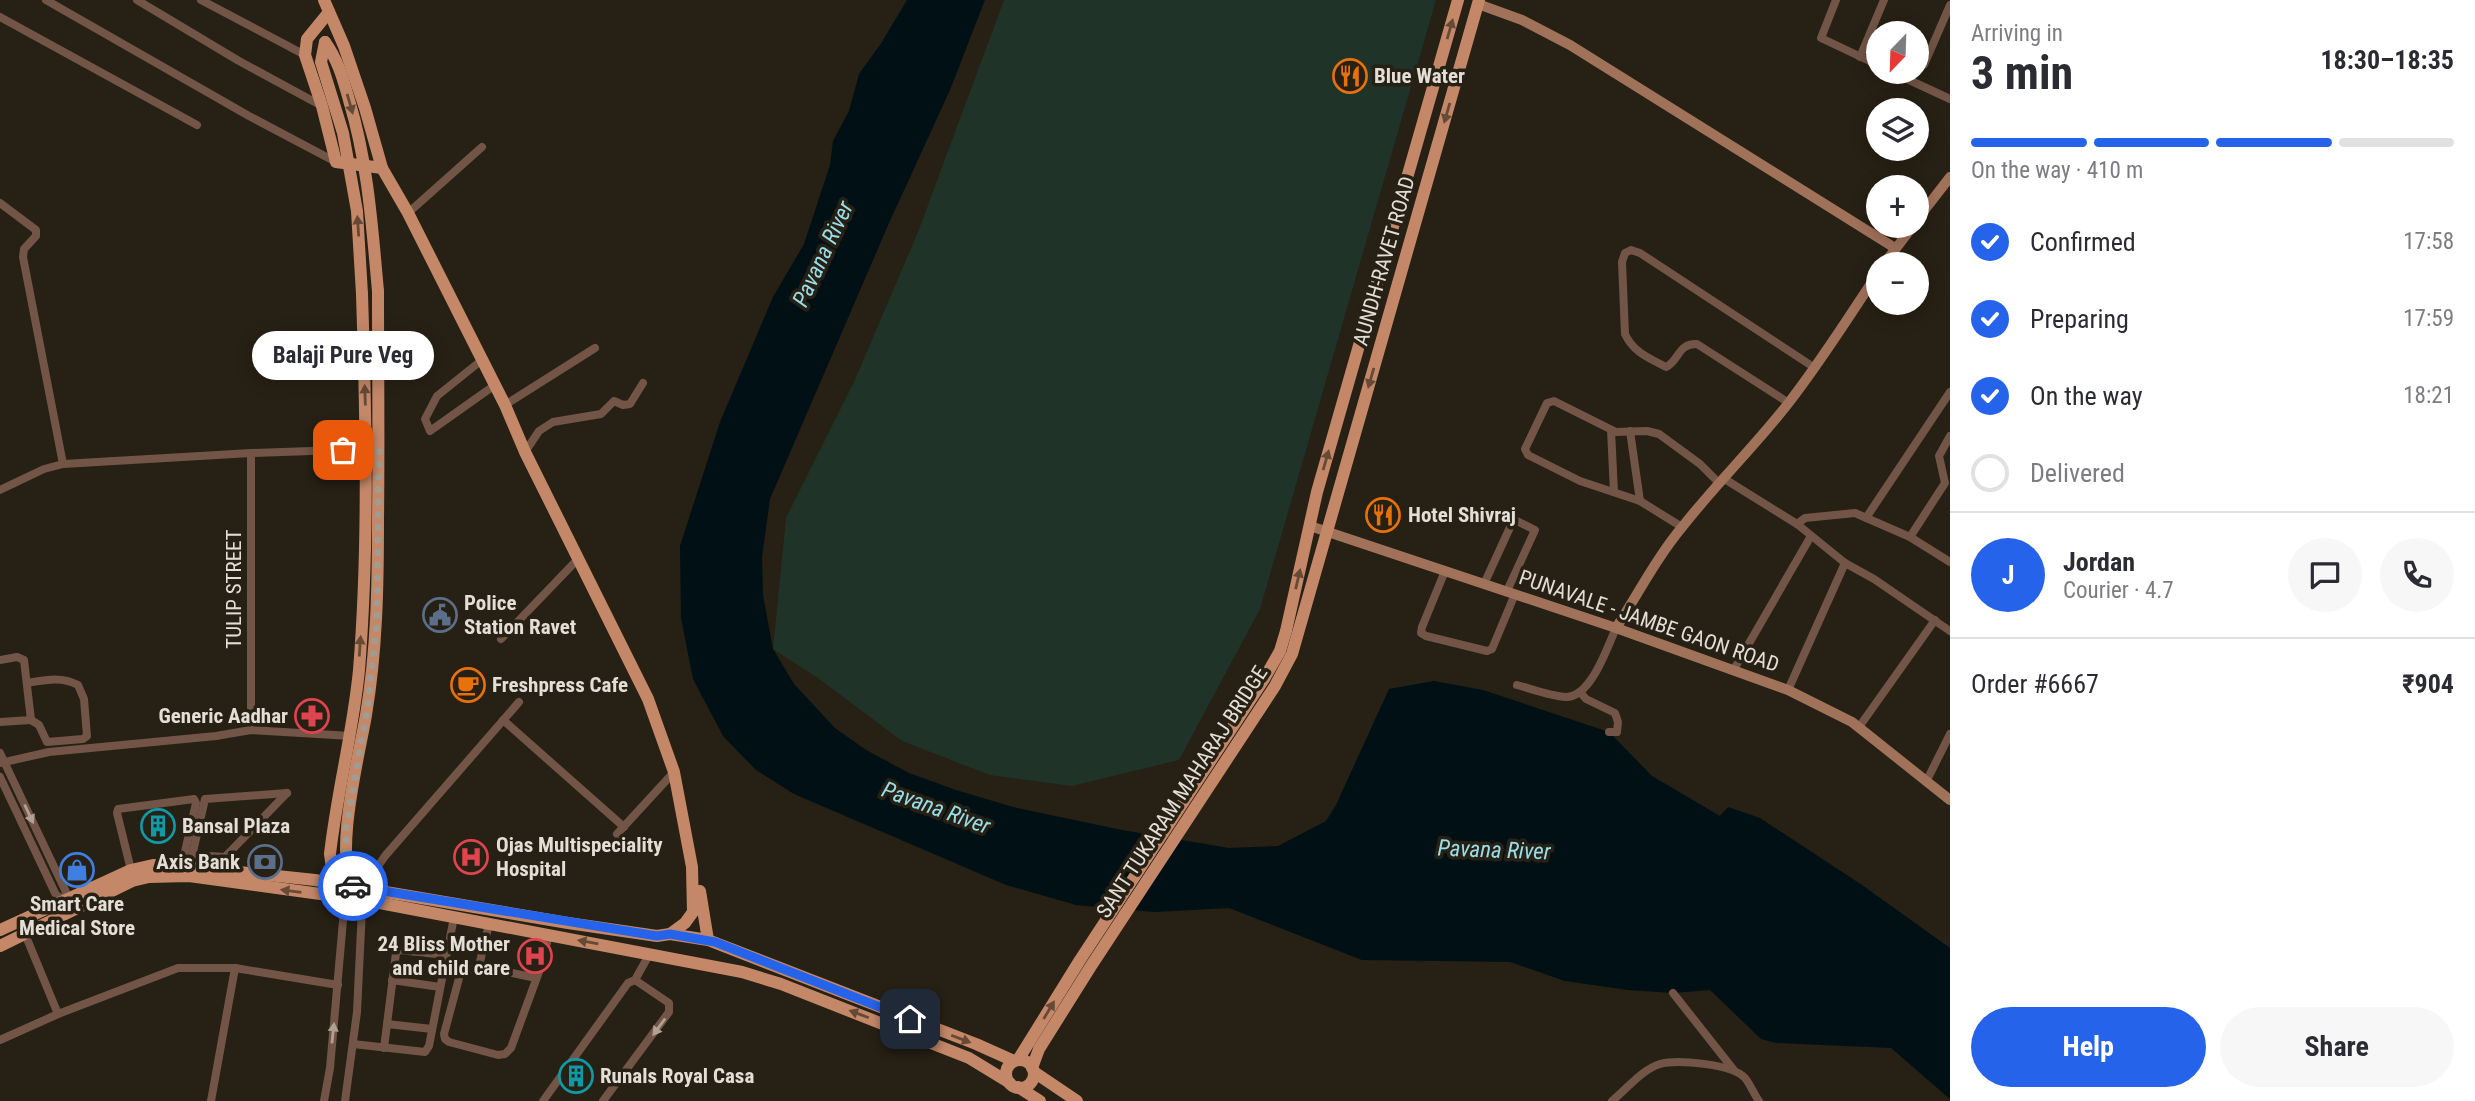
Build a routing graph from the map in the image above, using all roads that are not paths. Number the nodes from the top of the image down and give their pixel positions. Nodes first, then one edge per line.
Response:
1 (46, 0) edge
2 (137, 0) edge
3 (201, 0) edge
4 (1458, 0) edge
5 (1836, 0) edge
6 (1884, 0) edge
7 (1479, 2) edge
8 (1950, 5) edge
9 (326, 6) edge
10 (0, 17) edge
11 (1875, 21) edge
12 (318, 25) junction
13 (325, 42) junction
14 (1866, 44) edge
15 (1929, 53) edge
16 (305, 55) junction
17 (1860, 57) junction
18 (1866, 60) edge
19 (1918, 84) edge
20 (1950, 99) edge
21 (322, 106) junction
22 (197, 125) dead end
23 (482, 147) dead end
24 (335, 162) junction
25 (382, 168) junction
26 (1950, 177) edge
27 (0, 203) edge
28 (1929, 204) edge
29 (408, 213) junction
30 (1903, 238) edge
31 (1895, 248) junction
32 (1892, 252) edge
33 (1866, 291) edge
34 (595, 348) dead end
35 (482, 360) junction
36 (1815, 368) junction
37 (642, 383) dead end
38 (495, 385) junction
39 (1950, 392) edge
40 (1789, 403) junction
41 (505, 405) junction
42 (1611, 430) junction
43 (1630, 430) junction
44 (1950, 436) edge
45 (373, 450) junction
46 (525, 452) junction
47 (251, 453) junction
48 (63, 464) junction
49 (1947, 476) edge
50 (1721, 481) junction
51 (0, 490) edge
52 (1614, 492) junction
53 (1640, 501) junction
54 (1866, 518) junction
55 (1797, 524) junction
56 (1310, 526) junction
57 (1682, 527) junction
58 (1328, 532) junction
59 (1811, 536) junction
60 (1910, 537) junction
61 (578, 559) junction
62 (1950, 562) edge
63 (1845, 563) junction
64 (1445, 571) junction
65 (1483, 584) junction
66 (1511, 593) junction
67 (1935, 620) junction
68 (1616, 628) junction
69 (1950, 631) edge
70 (1292, 633) junction
71 (501, 639) dead end
72 (0, 660) edge
73 (1732, 671) junction
74 (27, 683) junction
75 (1517, 685) dead end
76 (1788, 690) junction
77 (1580, 692) junction
78 (519, 702) dead end
79 (31, 720) junction
80 (503, 720) junction
81 (0, 722) edge
82 (1859, 727) junction
83 (251, 730) junction
84 (1609, 733) dead end
85 (1950, 734) edge
86 (355, 736) junction
87 (1, 759) edge
88 (674, 772) junction
89 (0, 778) edge
90 (1926, 782) junction
91 (1950, 800) edge
92 (186, 865) junction
93 (205, 866) junction
94 (692, 867) junction
95 (131, 870) junction
96 (334, 883) junction
97 (356, 893) junction
98 (67, 905) junction
99 (454, 917) junction
100 (489, 923) junction
101 (0, 930) edge
102 (25, 934) junction
103 (549, 935) junction
104 (664, 935) junction
105 (712, 941) junction
106 (0, 946) edge
107 (652, 954) junction
108 (446, 955) junction
109 (1085, 963) junction
110 (480, 966) junction
111 (713, 966) junction
112 (235, 968) junction
113 (536, 978) junction
114 (392, 980) junction
115 (635, 980) junction
116 (338, 985) junction
117 (440, 987) junction
118 (1673, 993) dead end
119 (58, 1014) junction
120 (387, 1024) junction
121 (432, 1029) junction
122 (0, 1040) edge
123 (353, 1044) junction
124 (384, 1048) junction
125 (1016, 1061) junction
126 (1733, 1069) junction
127 (1033, 1070) junction
128 (1014, 1085) junction
129 (1072, 1100) edge
130 (211, 1101) edge
131 (324, 1101) edge
132 (345, 1101) edge
133 (543, 1101) edge
134 (603, 1101) edge
135 (1040, 1101) edge
136 (1612, 1101) edge
137 (1759, 1101) edge

1 - 24 street
2 - 21 street
3 - 16 street
56 -> 4 main road, AUNDH-RAVET ROAD
5 - 17 street
6 - 11 street
7 - 31 street
7 -> 58 main road, AUNDH-RAVET ROAD
8 - 15 street
9 - 12 main road
9 - 25 main road
10 - 22 street
12 - 13 main road
12 - 16 main road
45 -> 13 main road, bridge
13 -> 45 main road, bridge
14 - 17 street
16 - 21 main road
17 - 18 street
19 - 20 street
21 - 24 main road
23 - 29 street
24 - 25 main road
25 - 29 main road
26 - 28 street
27 - 48 street
29 - 35 main road
30 - 31 street
31 - 32 street
33 - 36 street
34 - 41 street
35 - 38 main road
35 - 38 street
36 - 40 street
36 - 40 street
37 - 46 street
38 - 41 main road
39 - 54 street
40 - 50 street
41 - 46 main road
42 - 43 street
42 - 52 street
42 - 52 street
43 - 50 street
43 - 53 street
44 - 49 street
45 - 47 street
45 - 86 main road
46 - 61 main road
47 - 48 street
47 - 83 street, TULIP STREET
48 - 51 street
49 - 60 street
50 - 55 street
50 - 57 street
52 - 53 street
53 - 57 street
54 - 55 street
54 - 60 street
55 - 59 street
56 - 58 street, PUNAVALE - JAMBE GAON ROAD
70 -> 56 main road, AUNDH-RAVET ROAD
57 - 68 street
58 - 64 street, PUNAVALE - JAMBE GAON ROAD
58 - 70 main road, AUNDH-RAVET ROAD
59 - 63 street
59 - 73 street
60 - 62 street
61 - 71 street
61 - 88 main road
63 - 67 street
63 - 76 street
64 - 65 street, PUNAVALE - JAMBE GAON ROAD
64 - 66 street
65 - 66 street, PUNAVALE - JAMBE GAON ROAD
65 - 66 street
66 - 68 street, PUNAVALE - JAMBE GAON ROAD
67 - 69 street
67 - 82 street
68 - 73 street, PUNAVALE - JAMBE GAON ROAD
68 - 77 street
70 - 109 main road, SANT TUKARAM MAHARAJ BRIDGE
72 - 74 street
73 - 76 street, PUNAVALE - JAMBE GAON ROAD
74 - 79 street
74 - 79 street
75 - 77 street
76 - 82 street, PUNAVALE - JAMBE GAON ROAD
77 - 84 street
78 - 80 street
79 - 81 street
80 - 88 street
80 - 97 street
82 - 90 street, PUNAVALE - JAMBE GAON ROAD
83 - 86 street
83 - 87 street
85 - 90 street
86 - 96 main road
86 - 97 main road
87 -> 98 street
88 - 94 main road
89 - 98 street
90 - 91 street, PUNAVALE - JAMBE GAON ROAD
92 - 93 main road
92 - 93 street
92 - 95 main road
92 - 95 street
93 - 96 main road
94 - 104 main road
94 - 105 main road
95 - 98 main road
96 - 97 main road
97 -> 98 main road
97 - 99 main road
97 - 104 main road
97 - 116 street
97 - 123 street
98 - 101 main road
98 - 102 main road
99 - 100 main road
99 - 108 street
100 - 103 main road
100 - 110 street
102 - 106 main road
102 - 119 street
107 -> 103 main road
103 - 113 street
104 - 105 main road
104 - 107 main road
105 - 111 main road
105 -> 125 main road
107 - 111 main road
107 - 115 street
108 - 114 street
108 - 117 street
125 -> 109 main road
109 - 127 main road
110 - 113 street
110 - 113 street
128 -> 111 main road
112 - 116 street
112 - 119 street
112 - 130 street
114 - 117 street
114 - 120 street
115 - 133 street
115 -> 134 street
131 -> 116 street
117 - 121 street
118 - 126 street
119 - 122 street
120 - 121 street
120 - 124 street
121 - 124 street
123 - 124 street
123 - 132 street
125 - 127 main road
125 - 128 main road
126 - 136 street
126 - 137 street
127 - 128 main road
127 - 129 main road
128 - 135 main road

